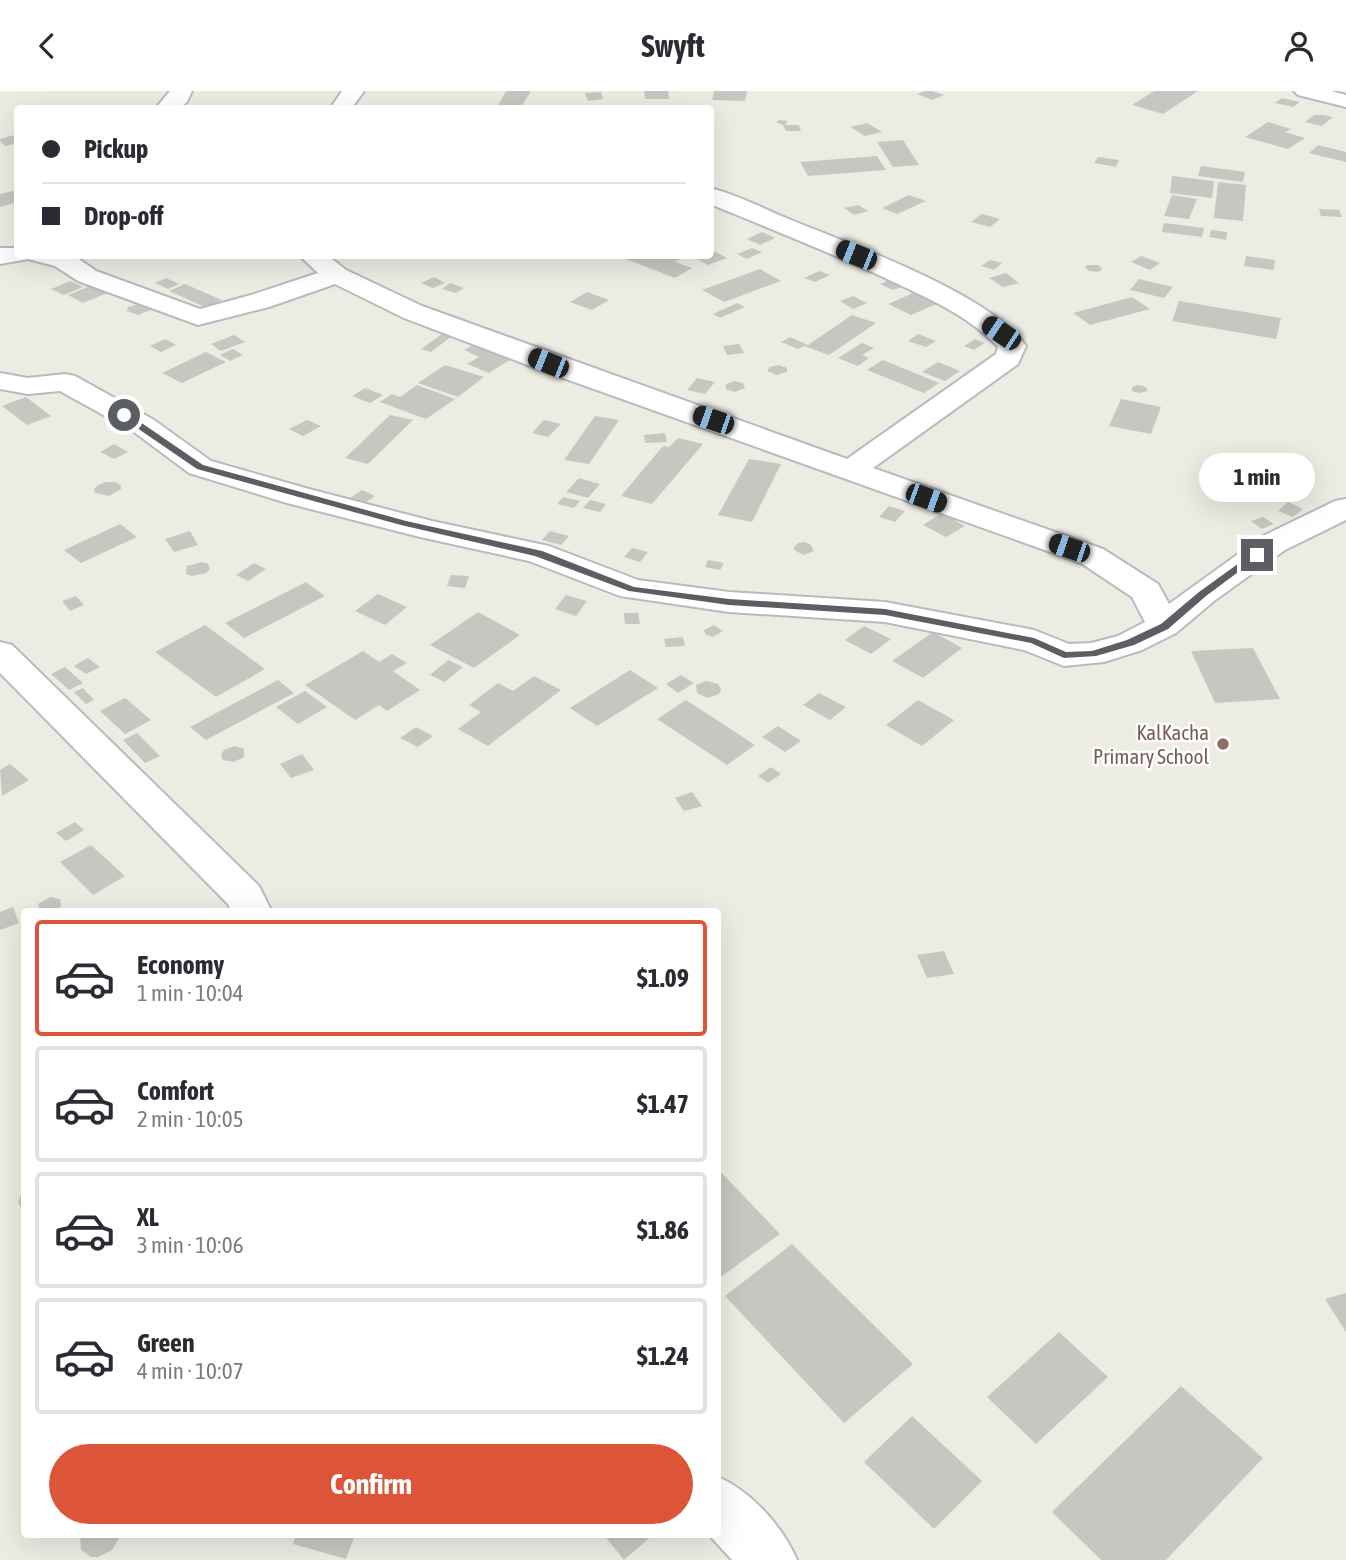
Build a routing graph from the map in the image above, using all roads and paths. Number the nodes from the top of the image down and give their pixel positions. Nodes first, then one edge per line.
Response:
1 (181, 91) edge
2 (1305, 91) edge
3 (1346, 101) edge
4 (170, 105) edge
5 (714, 197) edge
6 (57, 259) edge
7 (316, 259) edge
8 (337, 275) junction
9 (0, 380) edge
10 (850, 471) junction
11 (1346, 508) edge
12 (1164, 627) junction
13 (0, 653) edge
14 (250, 908) edge
15 (721, 1507) edge
16 (769, 1560) edge

1 - 4 street
2 - 3 street
5 - 10 street
6 - 8 street
7 - 8 street
8 - 10 street
9 - 12 street
10 - 12 street
11 - 12 street
13 - 14 street
15 - 16 street

